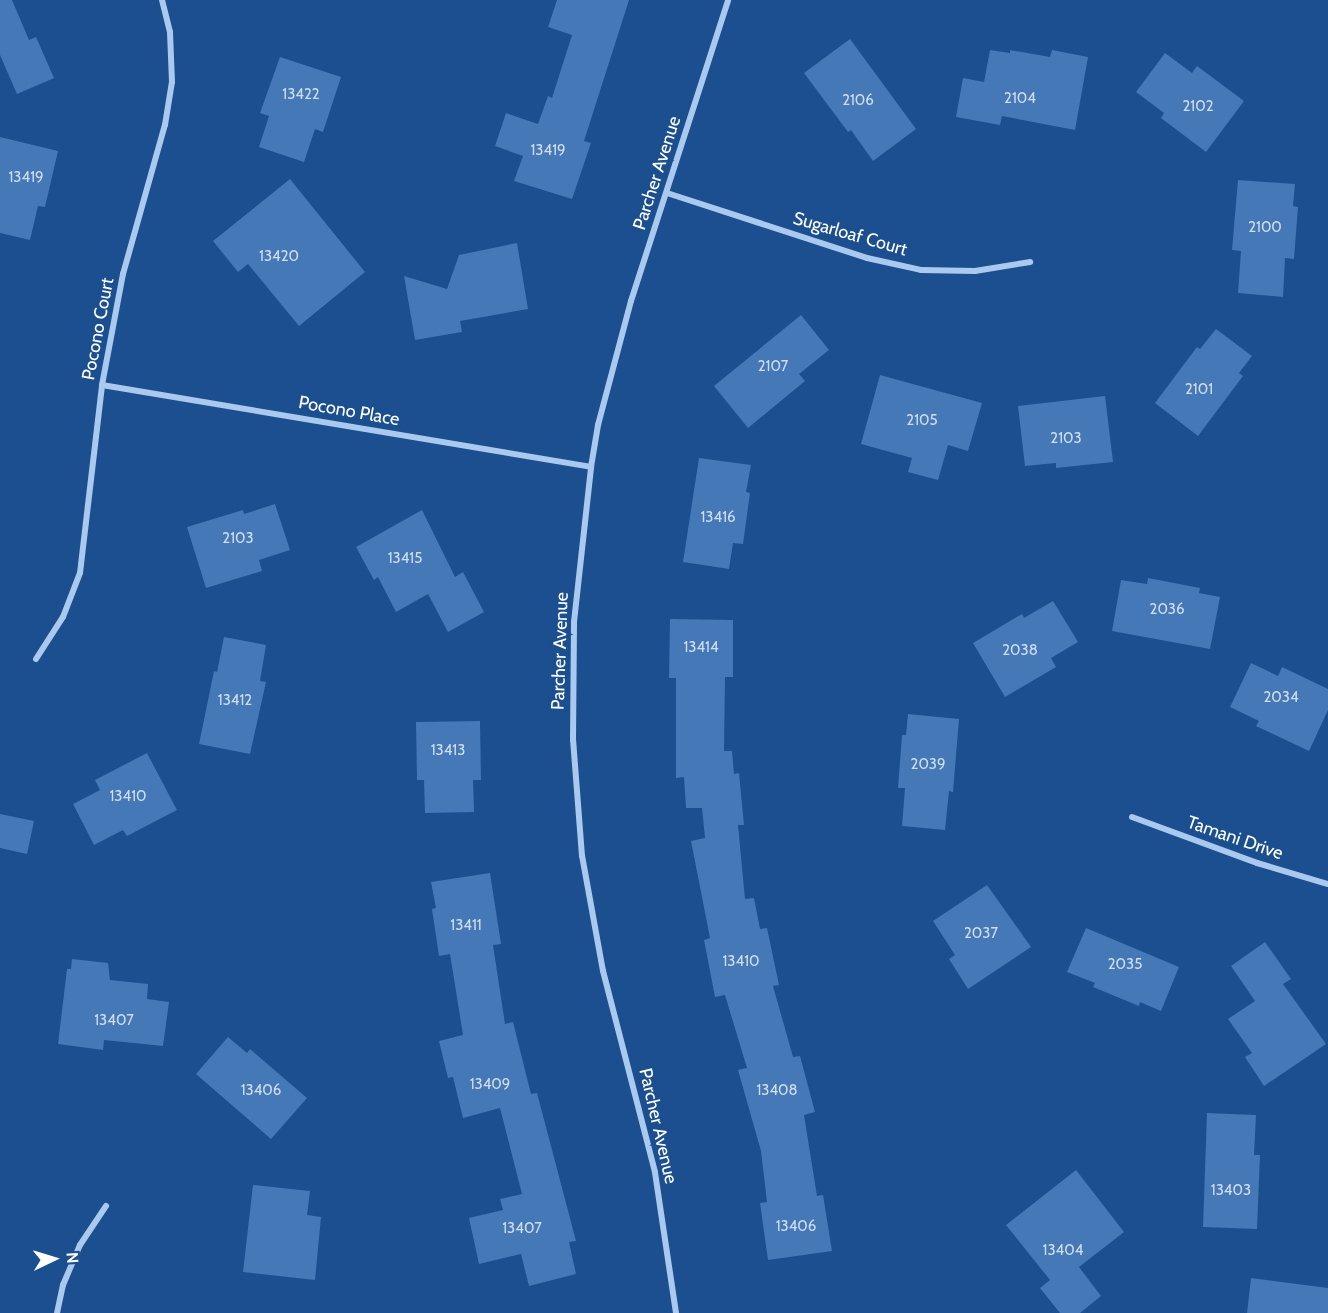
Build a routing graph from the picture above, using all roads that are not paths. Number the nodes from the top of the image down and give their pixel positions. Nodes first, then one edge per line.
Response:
1 (162, 0) edge
2 (728, 0) edge
3 (667, 193) junction
4 (1030, 262) dead end
5 (102, 385) junction
6 (591, 467) junction
7 (36, 659) dead end
8 (1132, 817) dead end
9 (1328, 884) edge
10 (106, 1206) dead end
11 (57, 1313) edge
12 (676, 1313) edge

1 - 5 street, Pocono Court
2 - 3 street, Parcher Avenue
3 - 4 street, Sugarloaf Court
3 - 6 street, Parcher Avenue
5 - 6 street, Pocono Place
5 - 7 street, Pocono Court
6 - 12 street, Parcher Avenue
8 - 9 street, Tamani Drive
10 - 11 street

